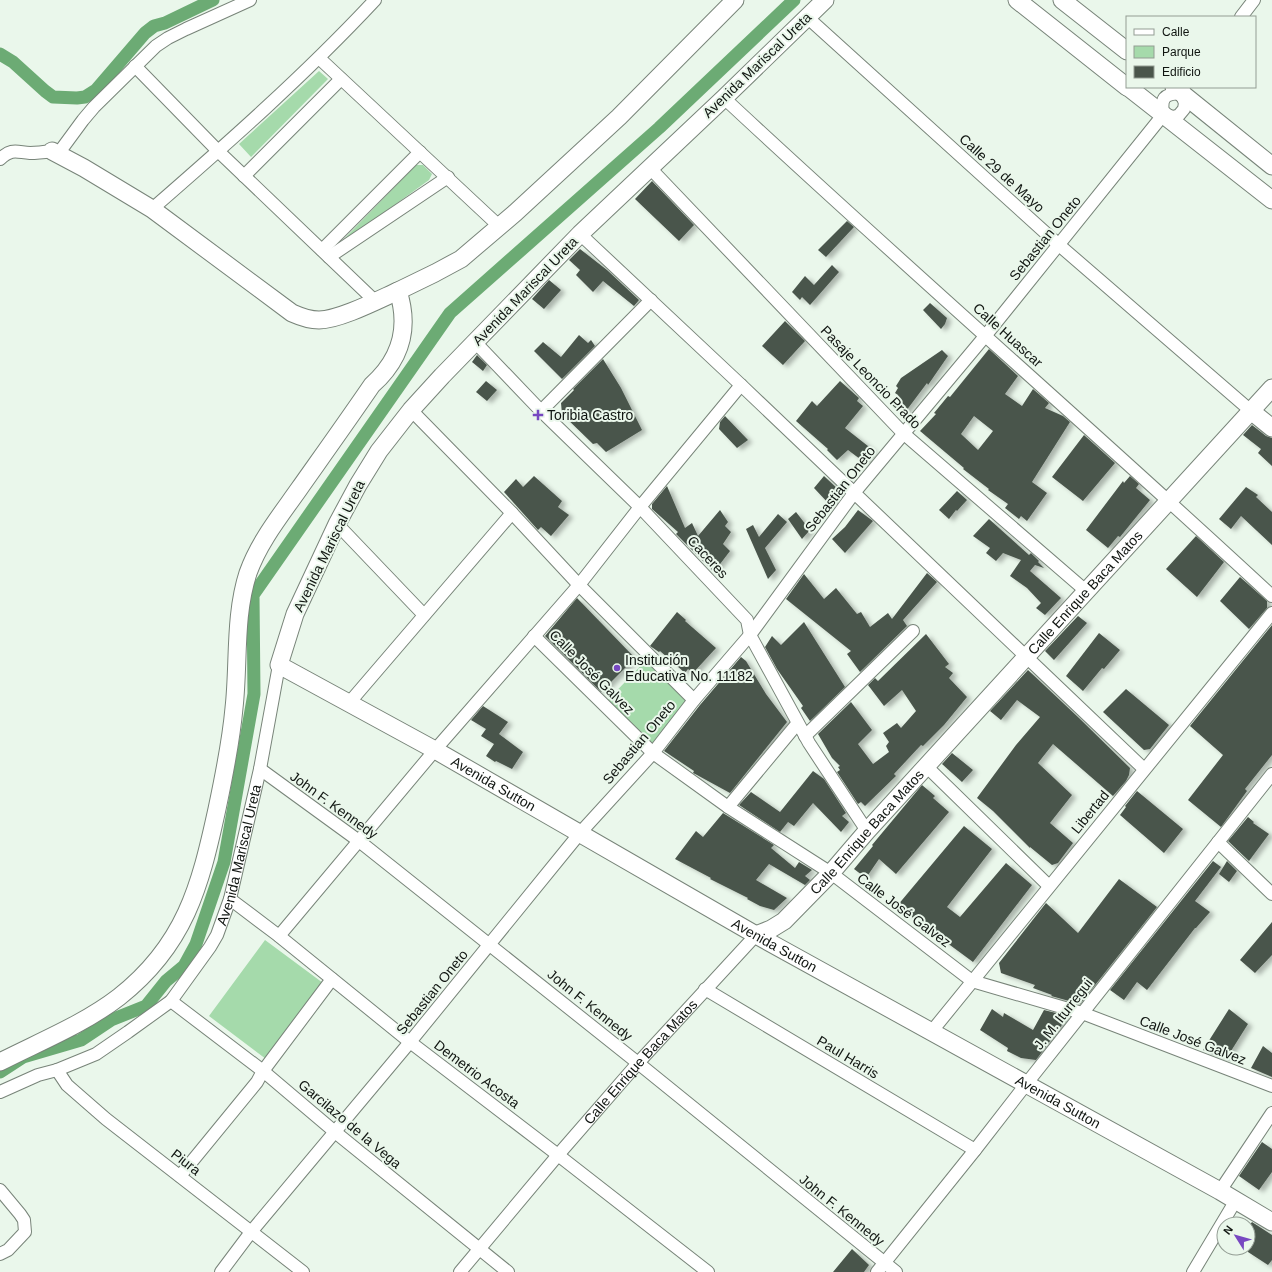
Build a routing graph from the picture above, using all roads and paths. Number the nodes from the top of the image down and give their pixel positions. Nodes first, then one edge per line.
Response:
1 (250, 0) edge
2 (375, 0) edge
3 (735, 0) edge
4 (825, 0) edge
5 (1016, 0) edge
6 (1062, 0) edge
7 (1254, 0) edge
8 (1242, 16) edge
9 (807, 17) junction
10 (1126, 49) edge
11 (319, 58) junction
12 (135, 66) junction
13 (341, 79) junction
14 (1126, 86) edge
15 (1128, 88) edge
16 (1180, 89) edge
17 (724, 98) junction
18 (1163, 115) junction
19 (0, 147) edge
20 (218, 151) junction
21 (12, 152) junction
22 (55, 152) junction
23 (420, 152) junction
24 (0, 159) edge
25 (1272, 166) edge
26 (650, 168) junction
27 (244, 176) junction
28 (448, 177) junction
29 (1272, 200) edge
30 (152, 210) junction
31 (500, 226) junction
32 (580, 234) junction
33 (1060, 245) junction
34 (325, 254) junction
35 (398, 291) junction
36 (651, 300) junction
37 (375, 301) junction
38 (986, 335) junction
39 (475, 342) junction
40 (741, 385) junction
41 (1272, 388) edge
42 (411, 410) junction
43 (542, 411) junction
44 (1251, 411) junction
45 (1272, 428) edge
46 (903, 433) junction
47 (854, 493) junction
48 (1169, 501) junction
49 (640, 507) junction
50 (512, 513) junction
51 (337, 524) junction
52 (579, 585) junction
53 (1086, 591) junction
54 (1272, 596) edge
55 (1272, 613) edge
56 (424, 615) junction
57 (912, 632) dead end
58 (750, 635) junction
59 (534, 636) junction
60 (1026, 656) junction
61 (279, 665) junction
62 (694, 700) junction
63 (349, 703) junction
64 (797, 724) junction
65 (805, 736) junction
66 (435, 750) junction
67 (653, 753) junction
68 (926, 766) junction
69 (260, 769) junction
70 (1144, 770) junction
71 (1272, 774) edge
72 (728, 807) junction
73 (866, 831) junction
74 (580, 833) junction
75 (359, 841) junction
76 (1218, 842) junction
77 (831, 873) junction
78 (1049, 886) junction
79 (1272, 894) edge
80 (230, 898) junction
81 (756, 935) junction
82 (279, 936) junction
83 (490, 944) junction
84 (332, 979) junction
85 (972, 981) junction
86 (705, 989) junction
87 (171, 1001) junction
88 (1082, 1013) junction
89 (932, 1031) junction
90 (410, 1042) junction
91 (0, 1062) edge
92 (638, 1063) junction
93 (57, 1070) junction
94 (263, 1071) junction
95 (1027, 1083) junction
96 (1272, 1086) edge
97 (0, 1092) edge
98 (1272, 1113) edge
99 (334, 1132) junction
100 (975, 1150) junction
101 (558, 1155) junction
102 (180, 1176) junction
103 (0, 1190) edge
104 (1220, 1191) junction
105 (1236, 1200) junction
106 (1272, 1222) edge
107 (251, 1232) junction
108 (479, 1249) junction
109 (0, 1254) edge
110 (880, 1268) edge
111 (221, 1272) edge
112 (303, 1272) edge
113 (460, 1272) edge
114 (508, 1272) edge
115 (708, 1272) edge
116 (896, 1272) edge
117 (1193, 1272) edge

1 - 12 street
2 - 11 street
3 - 31 street
4 - 9 street, Avenida Mariscal Ureta
5 - 14 street
6 - 10 street
7 - 8 street
9 - 17 street, Avenida Mariscal Ureta
9 - 33 street, Calle 29 de Mayo
11 - 13 street
11 - 20 street
12 - 20 street
12 - 22 street
13 - 23 street
13 - 27 street
15 - 18 street
16 - 18 street
16 - 25 street
17 - 26 street, Avenida Mariscal Ureta
17 - 38 street, Calle Huascar
18 - 29 street
18 - 33 street, Sebastian Oneto
19 - 21 street
20 - 27 street
20 - 30 street
21 - 22 street
21 - 24 street
22 - 30 street
23 - 28 street
23 - 34 street
26 - 32 street, Avenida Mariscal Ureta
26 - 46 street, Pasaje Leoncio Prado
27 - 34 street
28 - 31 street
28 - 34 street
30 - 37 street
31 - 35 street
32 - 36 street
32 - 39 street, Avenida Mariscal Ureta
33 - 38 street, Sebastian Oneto
33 - 44 street, Calle 29 de Mayo
34 - 37 street
35 - 37 street
35 - 91 street
36 - 40 street
36 - 43 street
38 - 46 street, Sebastian Oneto
38 - 48 street, Calle Huascar
39 - 42 street, Avenida Mariscal Ureta
39 - 43 street, Caceres
40 - 47 street
40 - 49 street
41 - 44 street, Calle Enrique Baca Matos
42 - 50 street
42 - 51 street, Avenida Mariscal Ureta
43 - 49 street, Caceres
44 - 45 street
44 - 48 street, Calle Enrique Baca Matos
46 - 47 street, Sebastian Oneto
46 - 53 street, Pasaje Leoncio Prado
47 - 58 street, Sebastian Oneto
47 - 60 street
48 - 53 street, Calle Enrique Baca Matos
48 - 54 street, Calle Huascar
49 - 52 street
49 - 58 street, Caceres
50 - 52 street
50 - 56 street
51 - 56 street
51 - 61 street, Avenida Mariscal Ureta
52 - 59 street
52 - 62 street
53 - 60 street, Calle Enrique Baca Matos
55 - 70 street, Libertad
56 - 63 street
57 - 65 street
58 - 62 street, Sebastian Oneto
58 - 64 street, Caceres
59 - 66 street
59 - 67 street, Calle José Galvez
60 - 68 street, Calle Enrique Baca Matos
60 - 70 street
61 - 63 street, Avenida Sutton
61 - 69 street, Avenida Mariscal Ureta
62 - 67 street, Sebastian Oneto
63 - 66 street, Avenida Sutton
64 - 65 street, Caceres
64 - 72 street
65 - 73 street, Caceres
66 - 74 street, Avenida Sutton
66 - 75 street
67 - 72 street, Calle José Galvez
67 - 74 street, Sebastian Oneto
68 - 73 street, Calle Enrique Baca Matos
68 - 78 street
69 - 75 street, John F. Kennedy
69 - 80 street, Avenida Mariscal Ureta
70 - 78 street, Libertad
71 - 76 street, J. M. Iturregui
72 - 77 street, Calle José Galvez
73 - 77 street, Calle Enrique Baca Matos
74 - 81 street, Avenida Sutton
74 - 83 street, Sebastian Oneto
75 - 82 street
75 - 83 street, John F. Kennedy
76 - 79 street
76 - 88 street, J. M. Iturregui
77 - 81 street, Calle Enrique Baca Matos
77 - 85 street, Calle José Galvez
78 - 85 street, Libertad
80 - 82 street, Demetrio Acosta
80 - 87 street, Avenida Mariscal Ureta
81 - 86 street, Calle Enrique Baca Matos
81 - 89 street, Avenida Sutton
82 - 84 street, Demetrio Acosta
83 - 90 street, Sebastian Oneto
83 - 92 street, John F. Kennedy
84 - 90 street, Demetrio Acosta
84 - 94 street
85 - 88 street, Calle José Galvez
85 - 89 street, Libertad
86 - 92 street, Calle Enrique Baca Matos
86 - 100 street, Paul Harris
87 - 93 street, Avenida Mariscal Ureta
87 - 94 street, Garcilazo de la Vega
88 - 95 street, J. M. Iturregui
88 - 96 street, Calle José Galvez
89 - 95 street, Avenida Sutton
90 - 99 street, Sebastian Oneto
90 - 101 street, Demetrio Acosta
92 - 101 street, Calle Enrique Baca Matos
92 - 110 street, John F. Kennedy
93 - 97 street, Avenida Mariscal Ureta
93 - 102 street, Piura
94 - 99 street, Garcilazo de la Vega
94 - 102 street
95 - 100 street, J. M. Iturregui
95 - 104 street, Avenida Sutton
98 - 104 street
99 - 107 street, Sebastian Oneto
99 - 108 street, Garcilazo de la Vega
100 - 110 street, J. M. Iturregui
101 - 108 street, Calle Enrique Baca Matos
101 - 115 street, Demetrio Acosta
102 - 107 street, Piura
103 - 109 street
104 - 105 street, Avenida Sutton
105 - 106 street, Avenida Sutton
105 - 117 street
107 - 111 street, Sebastian Oneto
107 - 112 street, Piura
108 - 113 street, Calle Enrique Baca Matos
108 - 114 street, Garcilazo de la Vega
110 - 116 street, John F. Kennedy

